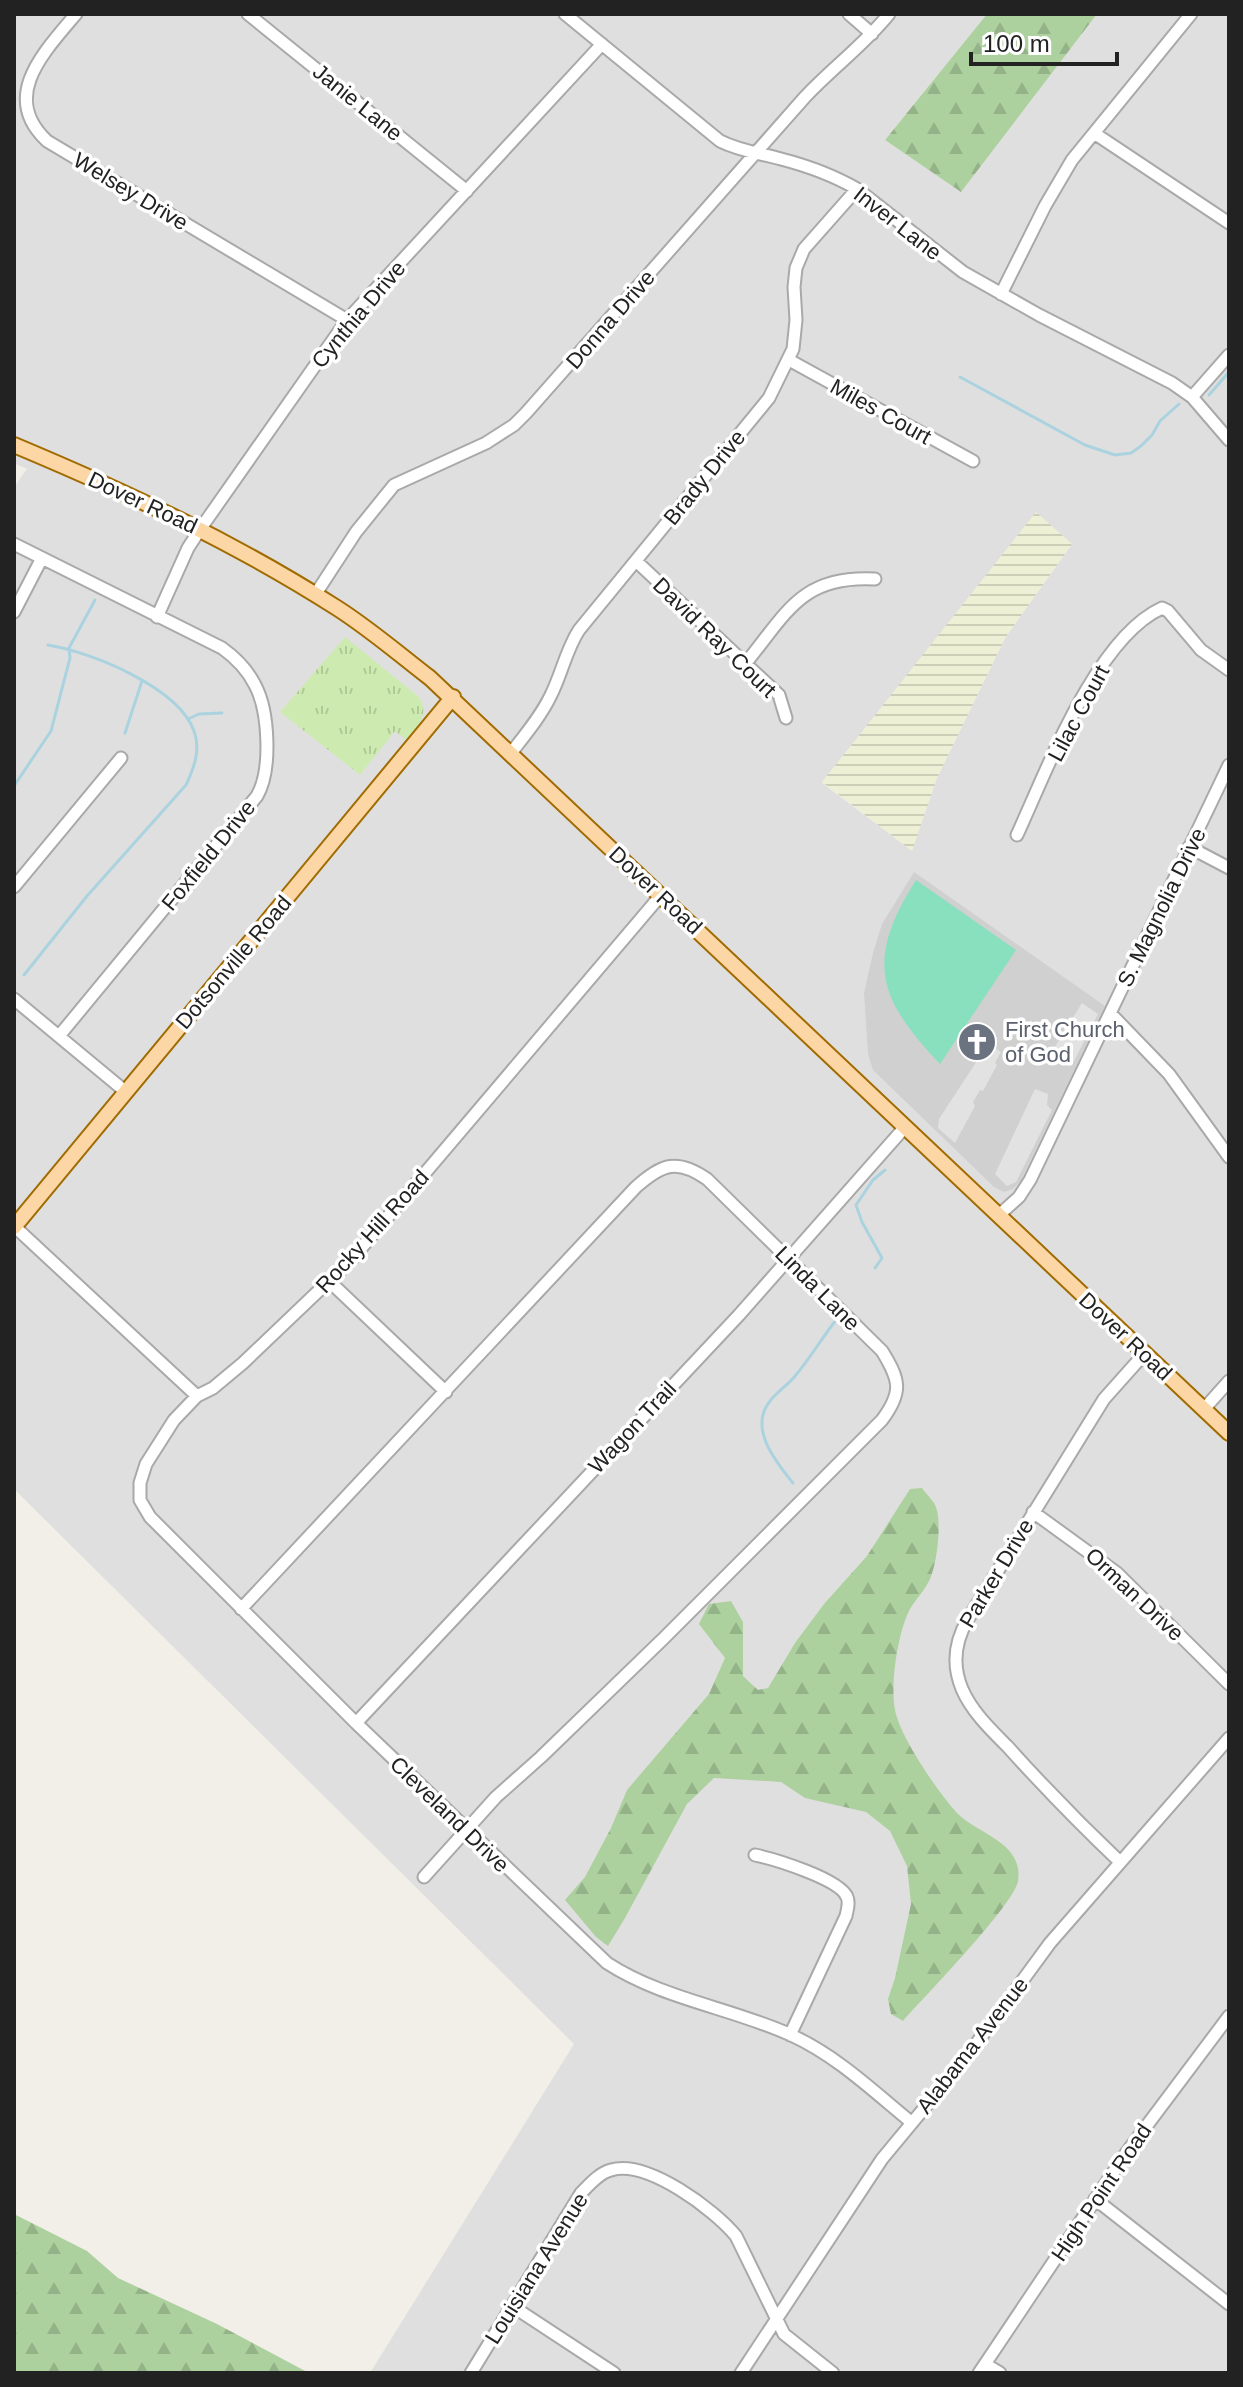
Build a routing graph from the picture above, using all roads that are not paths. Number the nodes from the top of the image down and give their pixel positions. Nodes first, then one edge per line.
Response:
1 (76, 14) edge
2 (248, 14) edge
3 (565, 14) edge
4 (849, 14) edge
5 (889, 14) edge
6 (1191, 14) edge
7 (872, 34) junction
8 (602, 44) junction
9 (1094, 133) junction
10 (756, 154) junction
11 (857, 189) junction
12 (467, 191) junction
13 (1229, 223) edge
14 (1001, 294) junction
15 (347, 320) junction
16 (1229, 355) edge
17 (789, 360) junction
18 (1192, 397) junction
19 (1229, 440) edge
20 (14, 445) edge
21 (973, 461) dead end
22 (201, 528) junction
23 (14, 544) edge
24 (42, 558) junction
25 (636, 561) junction
26 (875, 579) dead end
27 (315, 595) junction
28 (14, 612) edge
29 (157, 617) junction
30 (745, 664) junction
31 (1229, 670) edge
32 (453, 697) junction
33 (786, 718) dead end
34 (511, 753) junction
35 (121, 758) dead end
36 (1229, 765) edge
37 (1017, 835) dead end
38 (1189, 847) junction
39 (1229, 868) edge
40 (14, 887) edge
41 (661, 895) junction
42 (14, 999) edge
43 (1110, 1013) junction
44 (59, 1036) junction
45 (126, 1092) junction
46 (905, 1127) junction
47 (1229, 1157) edge
48 (999, 1215) junction
49 (14, 1227) edge
50 (789, 1258) junction
51 (328, 1280) junction
52 (1145, 1353) junction
53 (1229, 1381) edge
54 (446, 1392) junction
55 (197, 1396) junction
56 (1204, 1409) junction
57 (1229, 1433) edge
58 (1033, 1512) junction
59 (241, 1609) junction
60 (1229, 1684) edge
61 (356, 1723) junction
62 (1229, 1738) edge
63 (467, 1831) junction
64 (755, 1855) dead end
65 (1120, 1862) junction
66 (424, 1877) dead end
67 (1229, 2016) edge
68 (790, 2035) junction
69 (911, 2122) junction
70 (1095, 2199) junction
71 (1229, 2304) edge
72 (512, 2306) junction
73 (776, 2321) junction
74 (982, 2368) edge
75 (471, 2373) edge
76 (614, 2373) edge
77 (741, 2373) edge
78 (833, 2373) edge
79 (1000, 2373) edge

1 - 15 street, Welsey Drive
2 - 12 street, Janie Lane
3 - 8 street, Inver Lane
4 - 7 street
5 - 7 street, Donna Drive
6 - 9 street
7 - 10 street, Donna Drive
8 - 10 street, Inver Lane
8 - 12 street, Cynthia Drive
9 - 13 street
9 - 14 street
10 - 11 street, Inver Lane
10 - 27 street, Donna Drive
11 - 14 street, Inver Lane
11 - 17 street, Brady Drive
12 - 15 street, Cynthia Drive
14 - 18 street, Inver Lane
15 - 22 street, Cynthia Drive
16 - 18 street
17 - 21 street, Miles Court
17 - 25 street, Brady Drive
18 - 19 street, Inver Lane
20 - 22 main road, Dover Road
22 - 27 main road, Dover Road
22 - 29 street, Cynthia Drive
23 - 24 street, Foxfield Drive
24 - 28 street
24 - 29 street, Foxfield Drive
25 - 30 street, David Ray Court
25 - 34 street, Brady Drive
26 - 30 street
27 - 32 main road, Dover Road
29 - 44 street, Foxfield Drive
30 - 33 street, David Ray Court
31 - 37 street, Lilac Court
32 - 34 main road, Dover Road
32 - 45 main road, Dotsonville Road
34 - 41 main road, Dover Road
35 - 40 street
36 - 38 street, S. Magnolia Drive
38 - 39 street
38 - 43 street, S. Magnolia Drive
41 - 46 main road, Dover Road
41 - 51 street, Rocky Hill Road
42 - 44 street
43 - 47 street
43 - 48 street, S. Magnolia Drive
44 - 45 street
45 - 49 main road, Dotsonville Road
46 - 48 main road, Dover Road
46 - 50 street, Wagon Trail
48 - 52 main road, Dover Road
49 - 55 street
50 - 54 street, Linda Lane
50 - 61 street, Wagon Trail
50 - 63 street, Linda Lane
51 - 54 street
51 - 55 street, Rocky Hill Road
52 - 56 main road, Dover Road
52 - 58 street, Parker Drive
53 - 56 street
54 - 59 street, Linda Lane
55 - 59 street, Cleveland Drive
56 - 57 main road, Dover Road
58 - 60 street, Orman Drive
58 - 65 street, Parker Drive
59 - 61 street, Cleveland Drive
61 - 63 street, Cleveland Drive
62 - 65 street, Alabama Avenue
63 - 66 street, Linda Lane
63 - 68 street, Cleveland Drive
64 - 68 street
65 - 69 street, Alabama Avenue
67 - 70 street, High Point Road
68 - 69 street, Cleveland Drive
69 - 73 street, Alabama Avenue
70 - 71 street
70 - 74 street, High Point Road
72 - 73 street, Louisiana Avenue
72 - 75 street, Louisiana Avenue
72 - 76 street
73 - 77 street, Alabama Avenue
73 - 78 street
74 - 79 street

